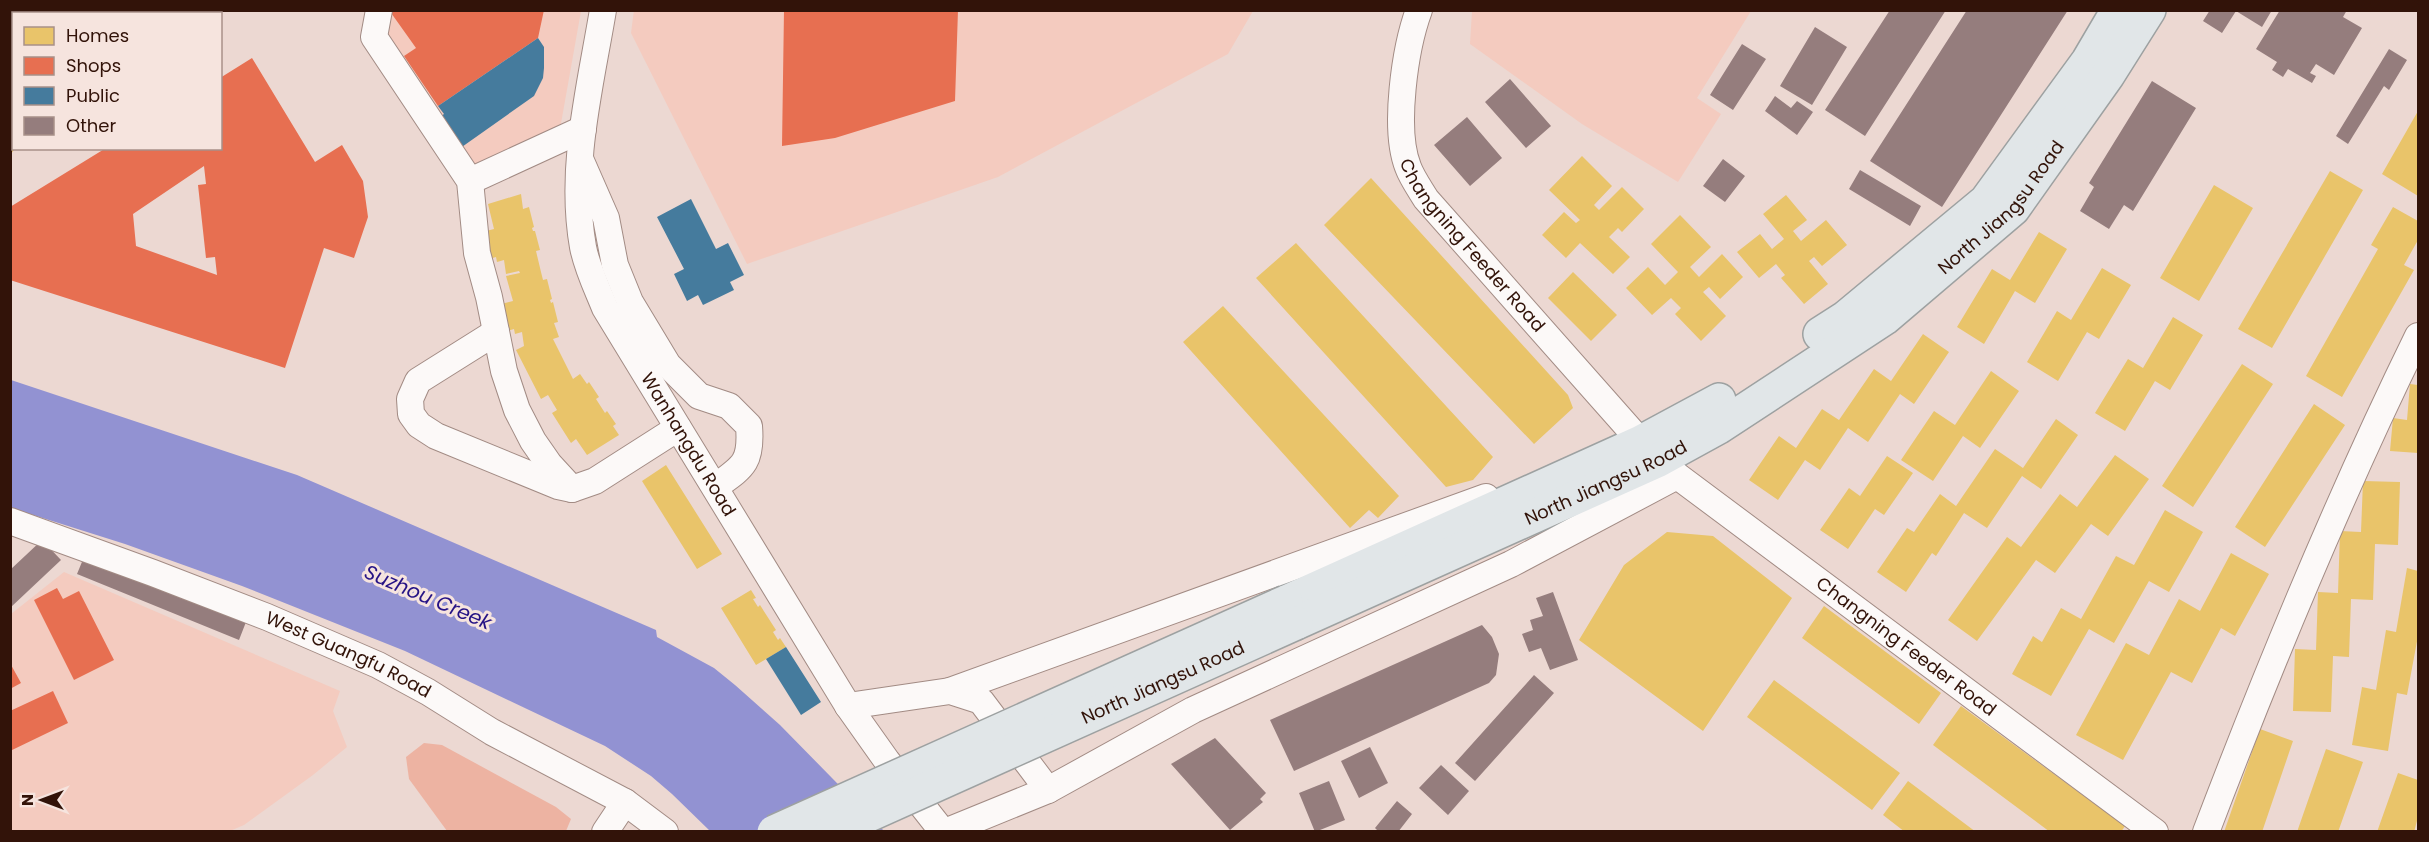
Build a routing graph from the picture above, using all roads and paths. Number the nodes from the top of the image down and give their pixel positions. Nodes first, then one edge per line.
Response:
1 (378, 10) edge
2 (603, 10) edge
3 (1419, 10) edge
4 (2118, 10) edge
5 (2149, 10) edge
6 (583, 129) junction
7 (579, 158) junction
8 (470, 181) junction
9 (496, 332) junction
10 (2418, 336) edge
11 (678, 428) junction
12 (1659, 459) junction
13 (1565, 469) dead end
14 (715, 487) junction
15 (572, 489) junction
16 (10, 521) edge
17 (950, 691) junction
18 (848, 706) junction
19 (930, 774) junction
20 (1048, 790) junction
21 (625, 802) junction
22 (2147, 829) edge
23 (605, 831) edge
24 (665, 831) edge
25 (774, 831) edge
26 (831, 831) edge
27 (944, 831) edge
28 (2206, 831) edge

1 - 8 street
2 - 6 street, Wanhangdu Road
3 - 12 street, Changning Feeder Road
4 - 12 main road, North Jiangsu Road
5 - 12 main road, North Jiangsu Road
6 - 7 street, Wanhangdu Road
6 - 8 street
7 - 11 street, Wanhangdu Road
7 - 14 street
8 - 9 street
9 - 15 street
9 - 15 street
10 - 28 street
11 - 14 street, Wanhangdu Road
11 - 15 street
12 - 19 main road, North Jiangsu Road, bridge
12 - 20 street
12 - 22 street, Changning Feeder Road
13 - 17 street
14 - 18 street, Wanhangdu Road
16 - 21 street, West Guangfu Road
17 - 18 street
17 - 20 street
18 - 27 street, Wanhangdu Road
19 - 25 main road, bridge
19 - 26 main road, bridge
20 - 27 street
21 - 23 street
21 - 24 street, West Guangfu Road

